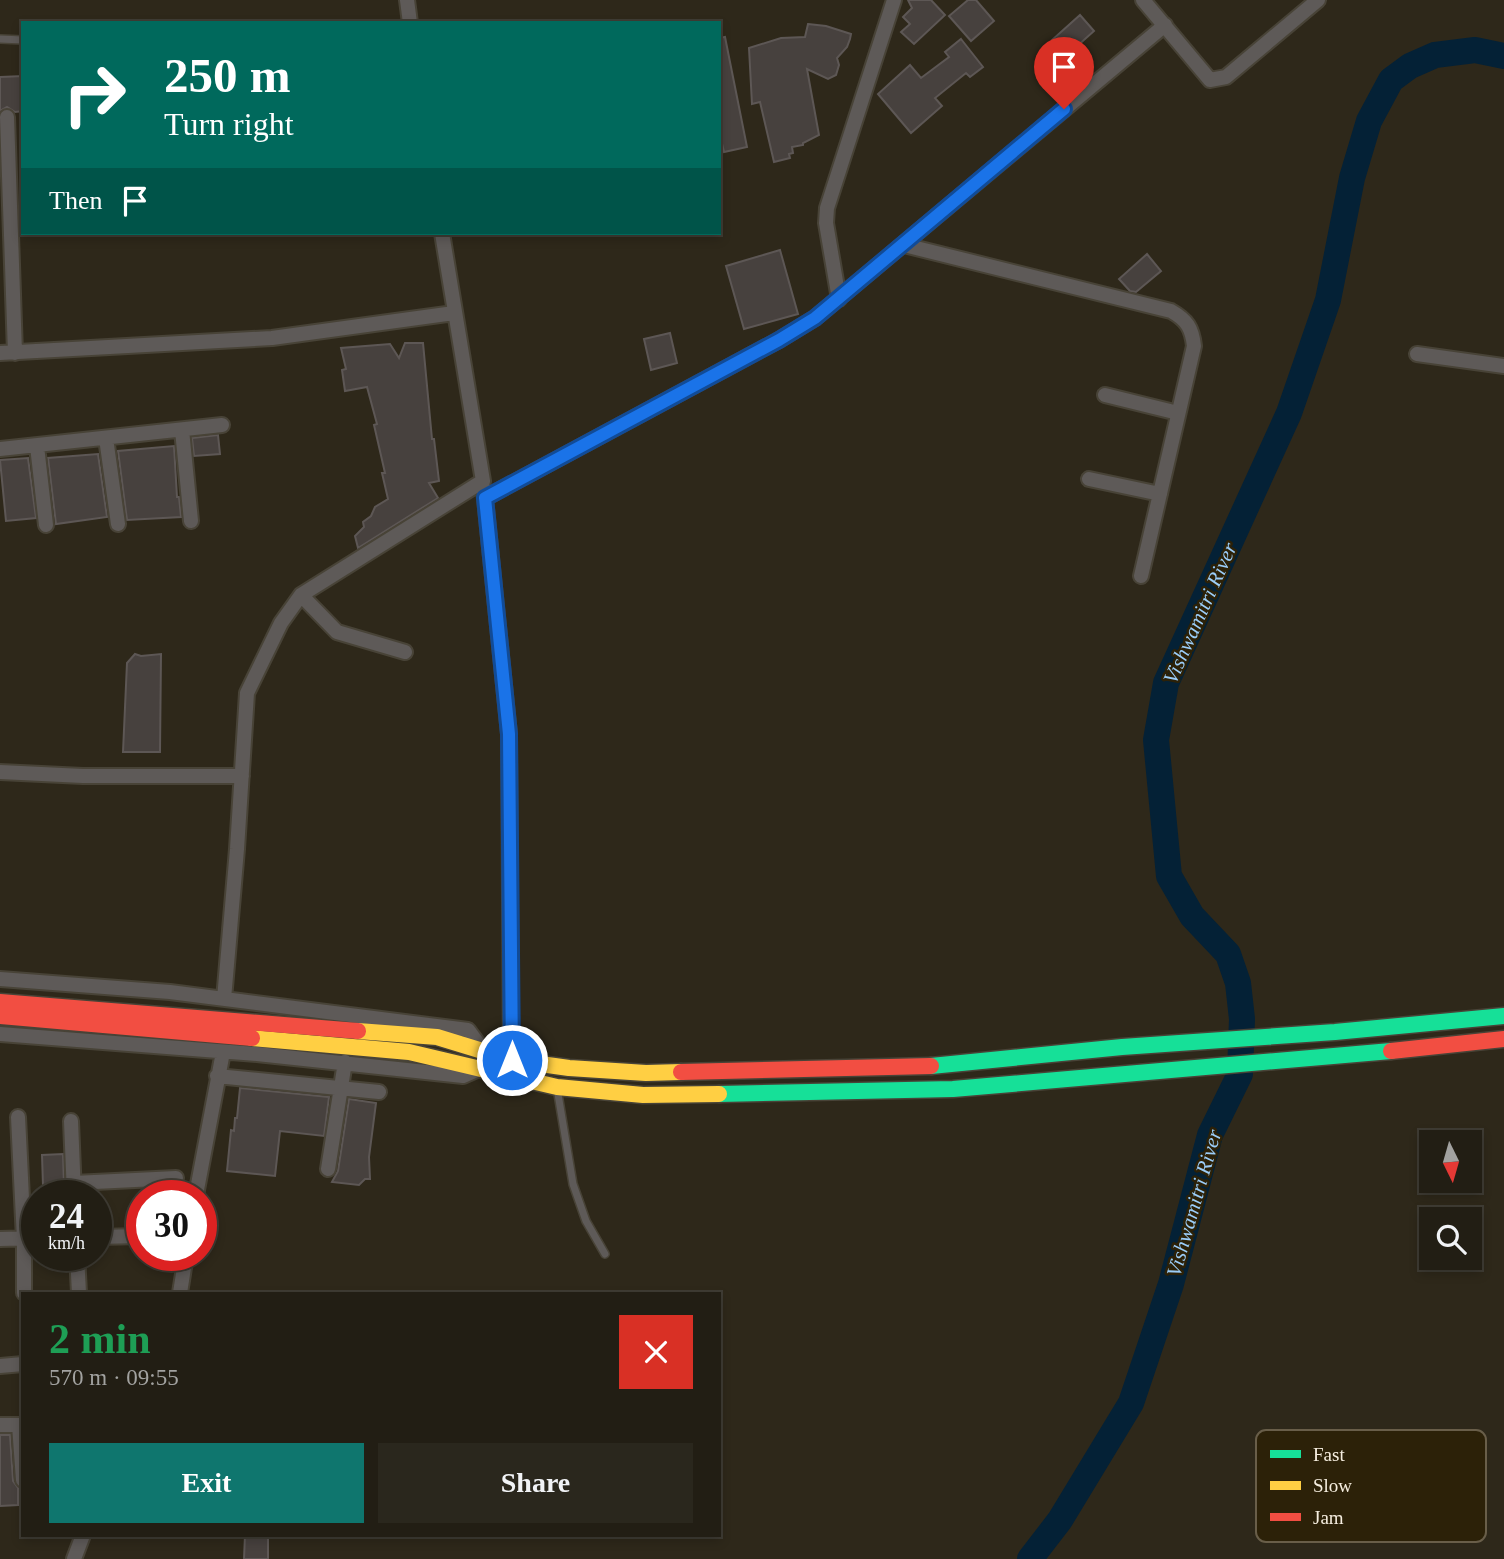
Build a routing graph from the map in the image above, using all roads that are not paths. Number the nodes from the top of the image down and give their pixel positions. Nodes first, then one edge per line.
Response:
1 (407, 0) edge
2 (894, 0) edge
3 (1143, 0) edge
4 (1312, 2) edge
5 (410, 21) edge
6 (1165, 24) junction
7 (0, 39) edge
8 (21, 40) edge
9 (7, 117) dead end
10 (442, 235) edge
11 (904, 245) junction
12 (839, 299) junction
13 (454, 313) junction
14 (15, 353) junction
15 (0, 354) edge
16 (1417, 354) dead end
17 (1504, 366) edge
18 (1105, 395) dead end
19 (1178, 413) junction
20 (222, 425) dead end
21 (182, 430) junction
22 (106, 438) junction
23 (37, 446) junction
24 (0, 449) edge
25 (1088, 479) dead end
26 (483, 481) junction
27 (1160, 494) junction
28 (485, 498) junction
29 (191, 521) dead end
30 (118, 524) dead end
31 (46, 525) dead end
32 (1141, 576) dead end
33 (301, 595) junction
34 (405, 652) dead end
35 (0, 772) edge
36 (242, 776) junction
37 (0, 979) edge
38 (224, 999) junction
39 (0, 1002) edge
40 (0, 1016) edge
41 (1504, 1016) edge
42 (0, 1034) edge
43 (1504, 1039) edge
44 (482, 1049) junction
45 (223, 1052) junction
46 (345, 1062) junction
47 (481, 1068) junction
48 (511, 1068) junction
49 (217, 1076) junction
50 (341, 1087) junction
51 (557, 1087) junction
52 (379, 1092) dead end
53 (18, 1117) dead end
54 (71, 1121) dead end
55 (328, 1169) dead end
56 (176, 1178) dead end
57 (24, 1180) edge
58 (74, 1180) edge
59 (199, 1180) edge
60 (112, 1185) edge
61 (0, 1239) edge
62 (21, 1239) edge
63 (605, 1254) dead end
64 (26, 1271) edge
65 (78, 1271) edge
66 (183, 1271) edge
67 (24, 1292) edge
68 (79, 1292) edge
69 (180, 1292) edge
70 (21, 1364) edge
71 (0, 1366) edge
72 (0, 1424) edge
73 (21, 1425) edge
74 (82, 1537) edge
75 (74, 1559) edge

1 - 5 street
2 - 12 street
3 - 6 street
4 - 6 street
6 - 11 street
7 - 8 lane
9 - 14 street
10 - 13 street
11 - 12 street
11 - 19 street
12 - 28 street
13 - 14 street
13 - 26 street
14 - 15 street
16 - 17 street
18 - 19 street
19 - 27 street
20 - 21 street
21 - 22 street
21 - 29 street
22 - 23 street
22 - 30 street
23 - 24 street
23 - 31 street
25 - 27 street
26 - 28 street
26 - 33 street
27 - 32 street
28 - 48 street
33 - 34 street
33 - 36 street
35 - 36 street
36 - 38 street
37 - 38 street
38 - 44 street
39 - 44 street
40 - 47 street
41 - 48 street
42 - 45 street
43 - 51 street
44 - 48 street
45 - 46 street
45 - 49 street
46 - 47 street
46 - 50 street
47 - 48 street
48 - 51 street
49 - 50 street
49 - 59 street
50 - 52 street
50 - 55 street
51 - 63 lane
53 - 57 street
54 - 58 street
56 - 60 street
61 - 62 street
64 - 67 street
65 - 68 street
66 - 69 street
70 - 71 street
72 - 73 street
74 - 75 street

